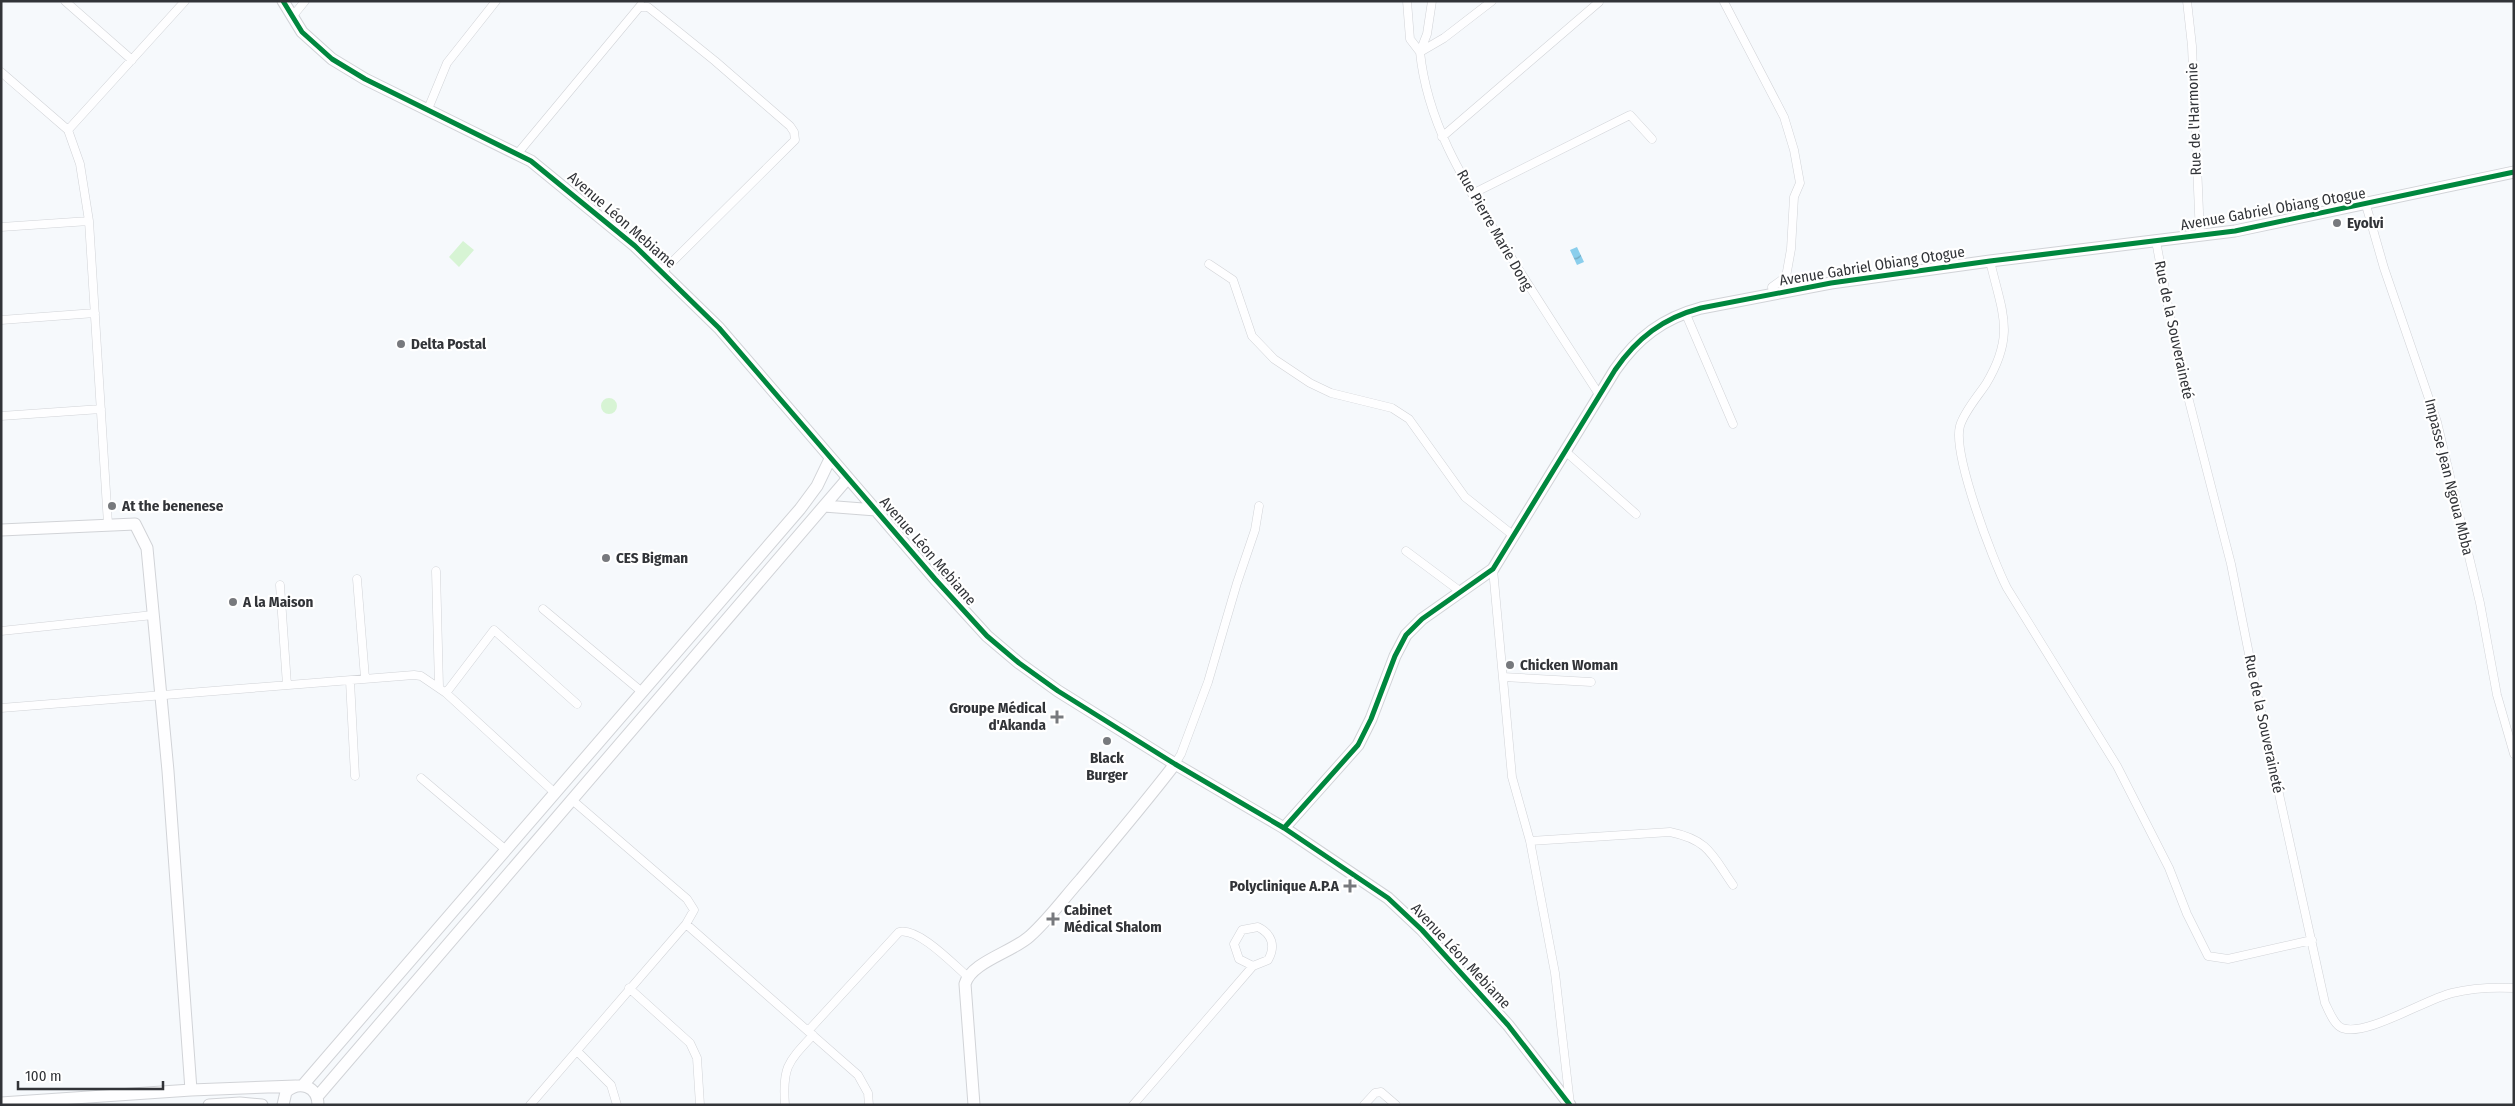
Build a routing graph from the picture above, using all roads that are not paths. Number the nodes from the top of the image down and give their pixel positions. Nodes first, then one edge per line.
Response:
1 (65, 1) edge
2 (184, 1) edge
3 (283, 1) edge
4 (305, 1) edge
5 (496, 1) edge
6 (1407, 1) edge
7 (1432, 1) edge
8 (1492, 1) edge
9 (2187, 1) edge
10 (1599, 2) edge
11 (1724, 2) edge
12 (642, 4) edge
13 (292, 17) junction
14 (1420, 52) junction
15 (132, 60) junction
16 (1, 72) edge
17 (428, 109) junction
18 (68, 130) junction
19 (1442, 137) junction
20 (1652, 139) dead end
21 (518, 153) junction
22 (2514, 172) edge
23 (1472, 194) junction
24 (2366, 205) junction
25 (89, 221) junction
26 (1, 227) edge
27 (2200, 236) junction
28 (2156, 241) junction
29 (1990, 261) junction
30 (1209, 264) dead end
31 (663, 271) junction
32 (1773, 294) junction
33 (1685, 312) junction
34 (95, 314) junction
35 (1, 320) edge
36 (1600, 396) junction
37 (101, 409) junction
38 (1, 416) edge
39 (1733, 424) dead end
40 (1565, 451) junction
41 (830, 459) junction
42 (848, 478) junction
43 (824, 506) junction
44 (1259, 506) dead end
45 (876, 510) junction
46 (1636, 514) dead end
47 (108, 524) junction
48 (1, 530) edge
49 (1514, 536) junction
50 (1406, 551) dead end
51 (1492, 569) junction
52 (436, 571) dead end
53 (357, 579) dead end
54 (280, 585) dead end
55 (1461, 592) junction
56 (543, 609) dead end
57 (153, 615) junction
58 (1, 631) edge
59 (1503, 677) junction
60 (365, 678) junction
61 (350, 681) junction
62 (1591, 682) dead end
63 (287, 685) junction
64 (439, 687) junction
65 (642, 692) junction
66 (446, 693) junction
67 (159, 694) junction
68 (577, 704) dead end
69 (1, 708) edge
70 (2514, 754) edge
71 (1175, 764) junction
72 (355, 776) dead end
73 (421, 778) dead end
74 (555, 793) junction
75 (571, 799) junction
76 (1284, 828) junction
77 (1530, 840) junction
78 (506, 850) junction
79 (1733, 885) dead end
80 (686, 924) junction
81 (2312, 940) junction
82 (1253, 966) junction
83 (967, 976) junction
84 (629, 988) junction
85 (2514, 988) edge
86 (811, 1033) junction
87 (577, 1051) junction
88 (299, 1086) junction
89 (191, 1090) junction
90 (318, 1101) edge
91 (1, 1103) edge
92 (209, 1105) edge
93 (262, 1105) edge
94 (283, 1105) edge
95 (530, 1105) edge
96 (617, 1105) edge
97 (700, 1105) edge
98 (785, 1105) edge
99 (869, 1105) edge
100 (974, 1105) edge
101 (1133, 1105) edge
102 (1364, 1105) edge
103 (1396, 1105) edge
104 (1570, 1105) edge

1 - 15 street
2 - 15 street
3 - 13 street, Avenue Léon Mebiame
4 - 13 street
5 - 17 street
6 - 14 street
7 - 14 street
8 - 14 street
9 - 27 street, Rue de l'Harmonie
10 - 19 street
11 - 32 street
12 - 21 street
12 - 31 street
13 - 17 street, Avenue Léon Mebiame
14 - 19 street, Rue Pierre Marie Dong
15 - 18 street
16 - 18 street
17 - 21 street, Avenue Léon Mebiame
18 - 25 street
19 - 23 street, Rue Pierre Marie Dong
20 - 23 street
21 - 31 street, Avenue Léon Mebiame
22 - 24 street, Avenue Gabriel Obiang Otogue
23 - 36 street, Rue Pierre Marie Dong
24 - 27 street, Avenue Gabriel Obiang Otogue
24 - 70 street, Impasse Jean Ngoua Mbba
25 - 26 street
25 - 34 street
27 - 28 street, Avenue Gabriel Obiang Otogue
28 - 29 street, Avenue Gabriel Obiang Otogue
28 - 81 street, Rue de la Souveraineté
29 - 32 street, Avenue Gabriel Obiang Otogue
29 - 81 street
30 - 49 street
31 - 41 street, Avenue Léon Mebiame
32 - 33 street, Avenue Gabriel Obiang Otogue
33 - 36 street, Avenue Gabriel Obiang Otogue
33 - 39 street
34 - 35 street
34 - 37 street
36 - 40 street, Avenue Gabriel Obiang Otogue
37 - 38 street
37 - 47 street
40 - 46 street
40 - 49 street, Avenue Gabriel Obiang Otogue
41 - 42 street, Avenue Léon Mebiame
41 - 65 street
42 - 43 street
42 - 45 street, Avenue Léon Mebiame
43 - 45 street
43 - 75 street
44 - 71 street
45 - 71 street, Avenue Léon Mebiame
47 - 48 street
47 - 57 street
49 - 51 street, Avenue Gabriel Obiang Otogue
50 - 55 street
51 - 55 street, Avenue Gabriel Obiang Otogue
51 - 59 street
52 - 64 street
53 - 60 street
54 - 63 street
55 - 76 street, Avenue Gabriel Obiang Otogue
56 - 65 street
57 - 58 street
57 - 67 street
59 - 62 street
59 - 77 street
60 - 61 street
60 - 64 street
61 - 63 street
61 - 72 street
63 - 67 street
64 - 66 street
65 - 74 street
66 - 68 street
66 - 74 street
67 - 69 street
67 - 89 street
71 - 76 street, Avenue Léon Mebiame
71 - 83 street
73 - 78 street
74 - 78 street
75 - 80 street
75 - 90 street
76 - 104 street, Avenue Léon Mebiame
77 - 79 street
77 - 104 street
78 - 88 street
80 - 84 street
80 - 86 street
81 - 85 street, Rue de la Souveraineté
82 - 82 street
82 - 101 street
83 - 86 street
83 - 100 street
84 - 87 street
84 - 97 street
86 - 98 street
86 - 99 street
87 - 95 street
87 - 96 street
88 - 89 street
88 - 90 street
88 - 94 street
89 - 91 street
92 - 93 street
102 - 103 street

